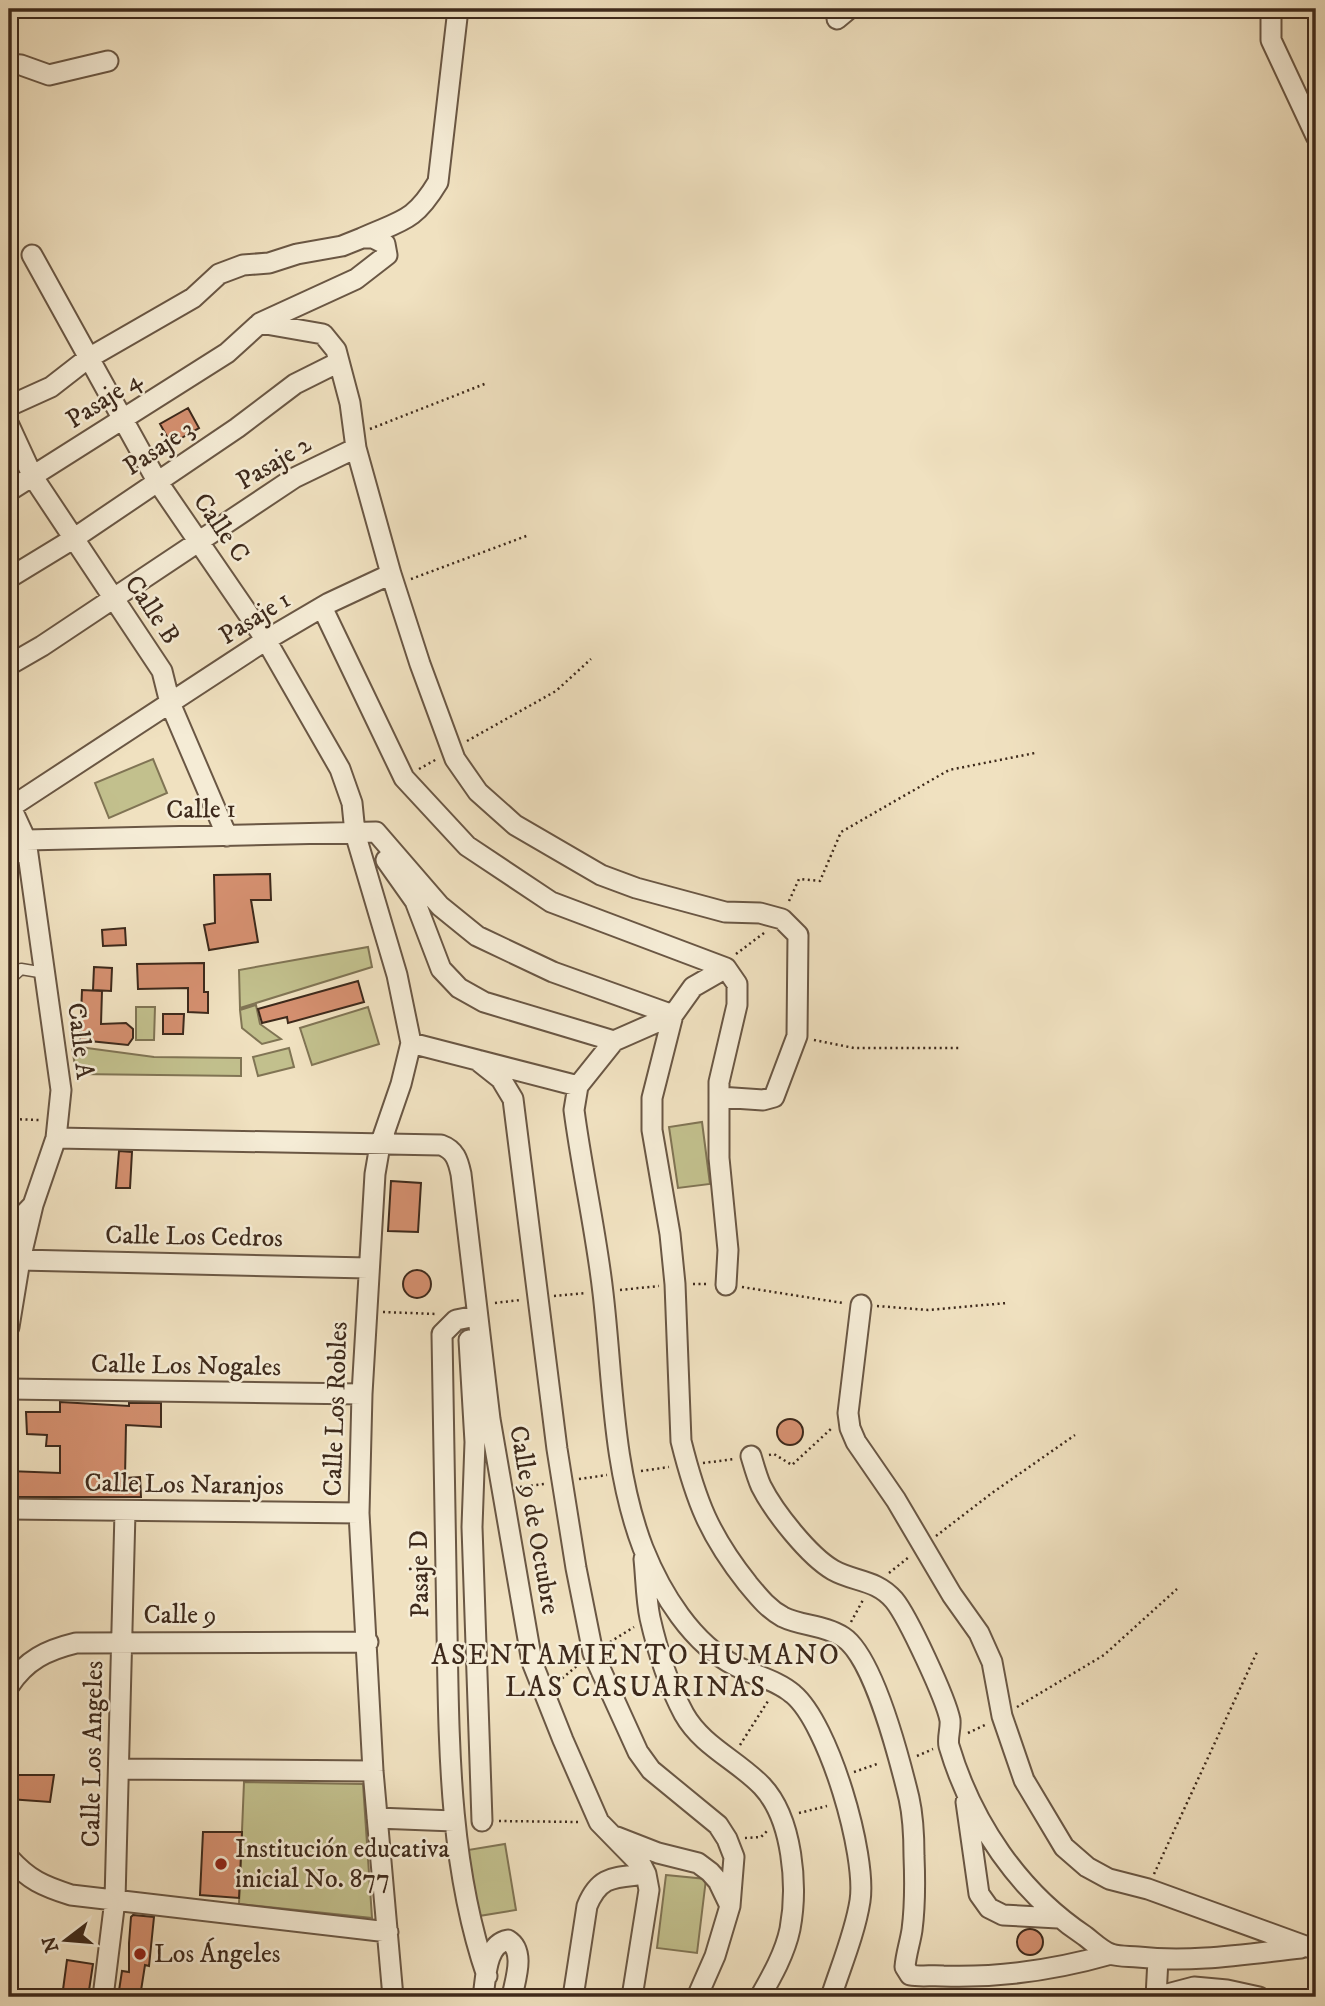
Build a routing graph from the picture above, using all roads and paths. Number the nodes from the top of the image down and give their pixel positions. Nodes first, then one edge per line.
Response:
1 (458, 9) edge
2 (1272, 10) edge
3 (108, 61) dead end
4 (9, 64) edge
5 (1316, 136) edge
6 (362, 238) junction
7 (32, 255) dead end
8 (260, 323) junction
9 (87, 359) junction
10 (339, 362) junction
11 (487, 383) dead end
12 (9, 406) edge
13 (121, 419) junction
14 (9, 425) edge
15 (355, 442) junction
16 (33, 477) junction
17 (157, 481) junction
18 (9, 491) edge
19 (529, 535) dead end
20 (73, 539) junction
21 (198, 542) junction
22 (9, 578) edge
23 (393, 580) junction
24 (113, 598) junction
25 (322, 607) junction
26 (266, 640) junction
27 (591, 659) dead end
28 (9, 665) edge
29 (170, 703) junction
30 (452, 750) junction
31 (1035, 753) dead end
32 (404, 778) junction
33 (10, 805) edge
34 (366, 833) junction
35 (227, 836) junction
36 (26, 840) junction
37 (9, 859) edge
38 (782, 919) junction
39 (726, 968) junction
40 (45, 974) junction
41 (9, 980) edge
42 (673, 1015) junction
43 (797, 1036) junction
44 (614, 1041) junction
45 (411, 1044) junction
46 (959, 1048) dead end
47 (477, 1060) junction
48 (578, 1086) junction
49 (719, 1097) junction
50 (9, 1119) edge
51 (57, 1129) junction
52 (380, 1145) junction
53 (33, 1205) junction
54 (9, 1230) edge
55 (20, 1260) junction
56 (368, 1268) junction
57 (726, 1285) dead end
58 (861, 1305) dead end
59 (366, 1311) junction
60 (435, 1314) dead end
61 (472, 1317) junction
62 (9, 1327) edge
63 (9, 1389) edge
64 (362, 1394) junction
65 (848, 1413) junction
66 (1075, 1435) dead end
67 (751, 1456) junction
68 (687, 1465) junction
69 (622, 1473) junction
70 (561, 1481) junction
71 (502, 1490) junction
72 (9, 1509) edge
73 (125, 1511) junction
74 (359, 1513) junction
75 (923, 1547) junction
76 (643, 1548) junction
77 (874, 1584) junction
78 (1177, 1590) dead end
79 (843, 1637) junction
80 (121, 1641) junction
81 (368, 1642) junction
82 (1257, 1652) dead end
83 (779, 1685) junction
84 (9, 1686) edge
85 (1002, 1716) junction
86 (948, 1743) junction
87 (899, 1763) junction
88 (740, 1766) junction
89 (120, 1769) junction
90 (373, 1771) junction
91 (838, 1778) junction
92 (964, 1787) junction
93 (377, 1818) junction
94 (454, 1821) junction
95 (482, 1821) joint
96 (599, 1822) junction
97 (613, 1836) junction
98 (9, 1858) edge
99 (646, 1874) junction
100 (1148, 1889) junction
101 (115, 1900) junction
102 (730, 1906) junction
103 (1058, 1918) junction
104 (388, 1932) junction
105 (1312, 1947) edge
106 (1111, 1954) junction
107 (1158, 1959) junction
108 (487, 1976) junction
109 (103, 1997) edge
110 (393, 1997) edge
111 (483, 1997) edge
112 (512, 1997) edge
113 (573, 1997) edge
114 (632, 1997) edge
115 (697, 1997) edge
116 (760, 1997) edge
117 (831, 1997) edge
118 (1156, 1997) edge
119 (1259, 1997) edge

1 - 6 street
2 - 5 street
3 - 4 street
6 - 8 street, Pasaje 4
6 - 9 street
7 - 9 street, Calle C
8 - 10 street
8 - 13 street, Pasaje 4
9 - 12 street
9 - 13 street, Calle C
10 - 15 street
10 - 17 street, Pasaje 3
11 - 15 path
13 - 16 street, Pasaje 4
13 - 17 street, Calle C
14 - 16 street, Calle B
15 - 21 street, Pasaje 2
15 - 23 street
16 - 18 street, Pasaje 4
16 - 20 street, Calle B
17 - 20 street, Pasaje 3
17 - 21 street, Calle C
19 - 23 path
20 - 22 street, Pasaje 3
20 - 24 street, Calle B
21 - 24 street, Pasaje 2
21 - 26 street, Calle C
23 - 25 street, Pasaje 1
23 - 30 street
24 - 28 street, Pasaje 2
24 - 29 street, Calle B
25 - 26 street, Pasaje 1
25 - 32 street
26 - 29 street, Pasaje 1
26 - 34 street, Calle C
27 - 30 path
29 - 33 street, Pasaje 1
29 - 35 street, Calle B
30 - 32 path
30 - 38 street
31 - 38 path
32 - 39 street
33 - 36 street, Calle A
34 - 35 street, Calle 1
34 - 42 street
34 - 44 street
34 - 45 street, Calle Los Robles
35 - 36 street, Calle 1
36 - 37 street
36 - 40 street, Calle A
38 - 39 path
38 - 43 street
39 - 42 street
39 - 49 street
40 - 41 lane
40 - 51 street, Calle A
42 - 44 street
42 - 68 street
43 - 46 path
43 - 49 street
44 - 48 street
45 - 47 street
45 - 52 street, Calle Los Robles
47 - 48 street
47 - 70 street
48 - 69 street
49 - 57 street
50 - 51 path
51 - 52 street
51 - 53 street, Calle A
52 - 56 street, Calle Los Robles
52 - 61 street, Calle 9 de Octubre
53 - 54 street
53 - 55 street, Calle A
55 - 56 street, Calle Los Cedros
55 - 62 street, Calle A
56 - 59 street, Calle Los Robles
58 - 65 street
59 - 60 path
59 - 64 street, Calle Los Robles
61 - 71 street, Calle 9 de Octubre
61 - 94 street, Pasaje D
61 - 95 street
63 - 64 street, Calle Los Nogales
64 - 74 street, Calle Los Robles
65 - 67 path
65 - 75 street
66 - 75 path
67 - 68 path
67 - 77 street
68 - 69 path
68 - 79 street
69 - 70 path
69 - 76 street
70 - 71 path
70 - 102 street
71 - 96 street, Calle 9 de Octubre
72 - 73 street, Calle Los Naranjos
73 - 74 street, Calle Los Naranjos
73 - 80 street, Calle Los Angeles
74 - 81 street, Calle Los Robles
75 - 77 path
75 - 85 street
76 - 83 street
76 - 88 street
77 - 79 path
77 - 86 street
78 - 85 path
79 - 87 street
80 - 81 street, Calle 9
80 - 84 street, Calle 9
80 - 89 street, Calle Los Angeles
81 - 90 street, Calle Los Robles
82 - 100 path
83 - 88 path
83 - 91 street
85 - 86 path
85 - 100 street
86 - 87 path
86 - 92 street
87 - 91 path
87 - 106 street
88 - 116 street
89 - 90 street
89 - 101 street, Calle Los Angeles
90 - 93 street, Calle Los Robles
91 - 117 street
92 - 103 street
92 - 103 street
93 - 94 street
93 - 104 street, Calle Los Robles
94 - 108 street, Pasaje D
95 - 96 path
96 - 97 street, Calle 9 de Octubre
97 - 99 street, Calle 9 de Octubre
97 - 102 street
98 - 101 street
99 - 113 street
99 - 114 street
100 - 105 street
101 - 104 street
101 - 109 street, Calle Los Angeles
102 - 115 street
103 - 106 street
104 - 110 street, Calle Los Robles
105 - 107 street
106 - 107 street
107 - 118 street
108 - 111 street
108 - 112 street
118 - 119 street

